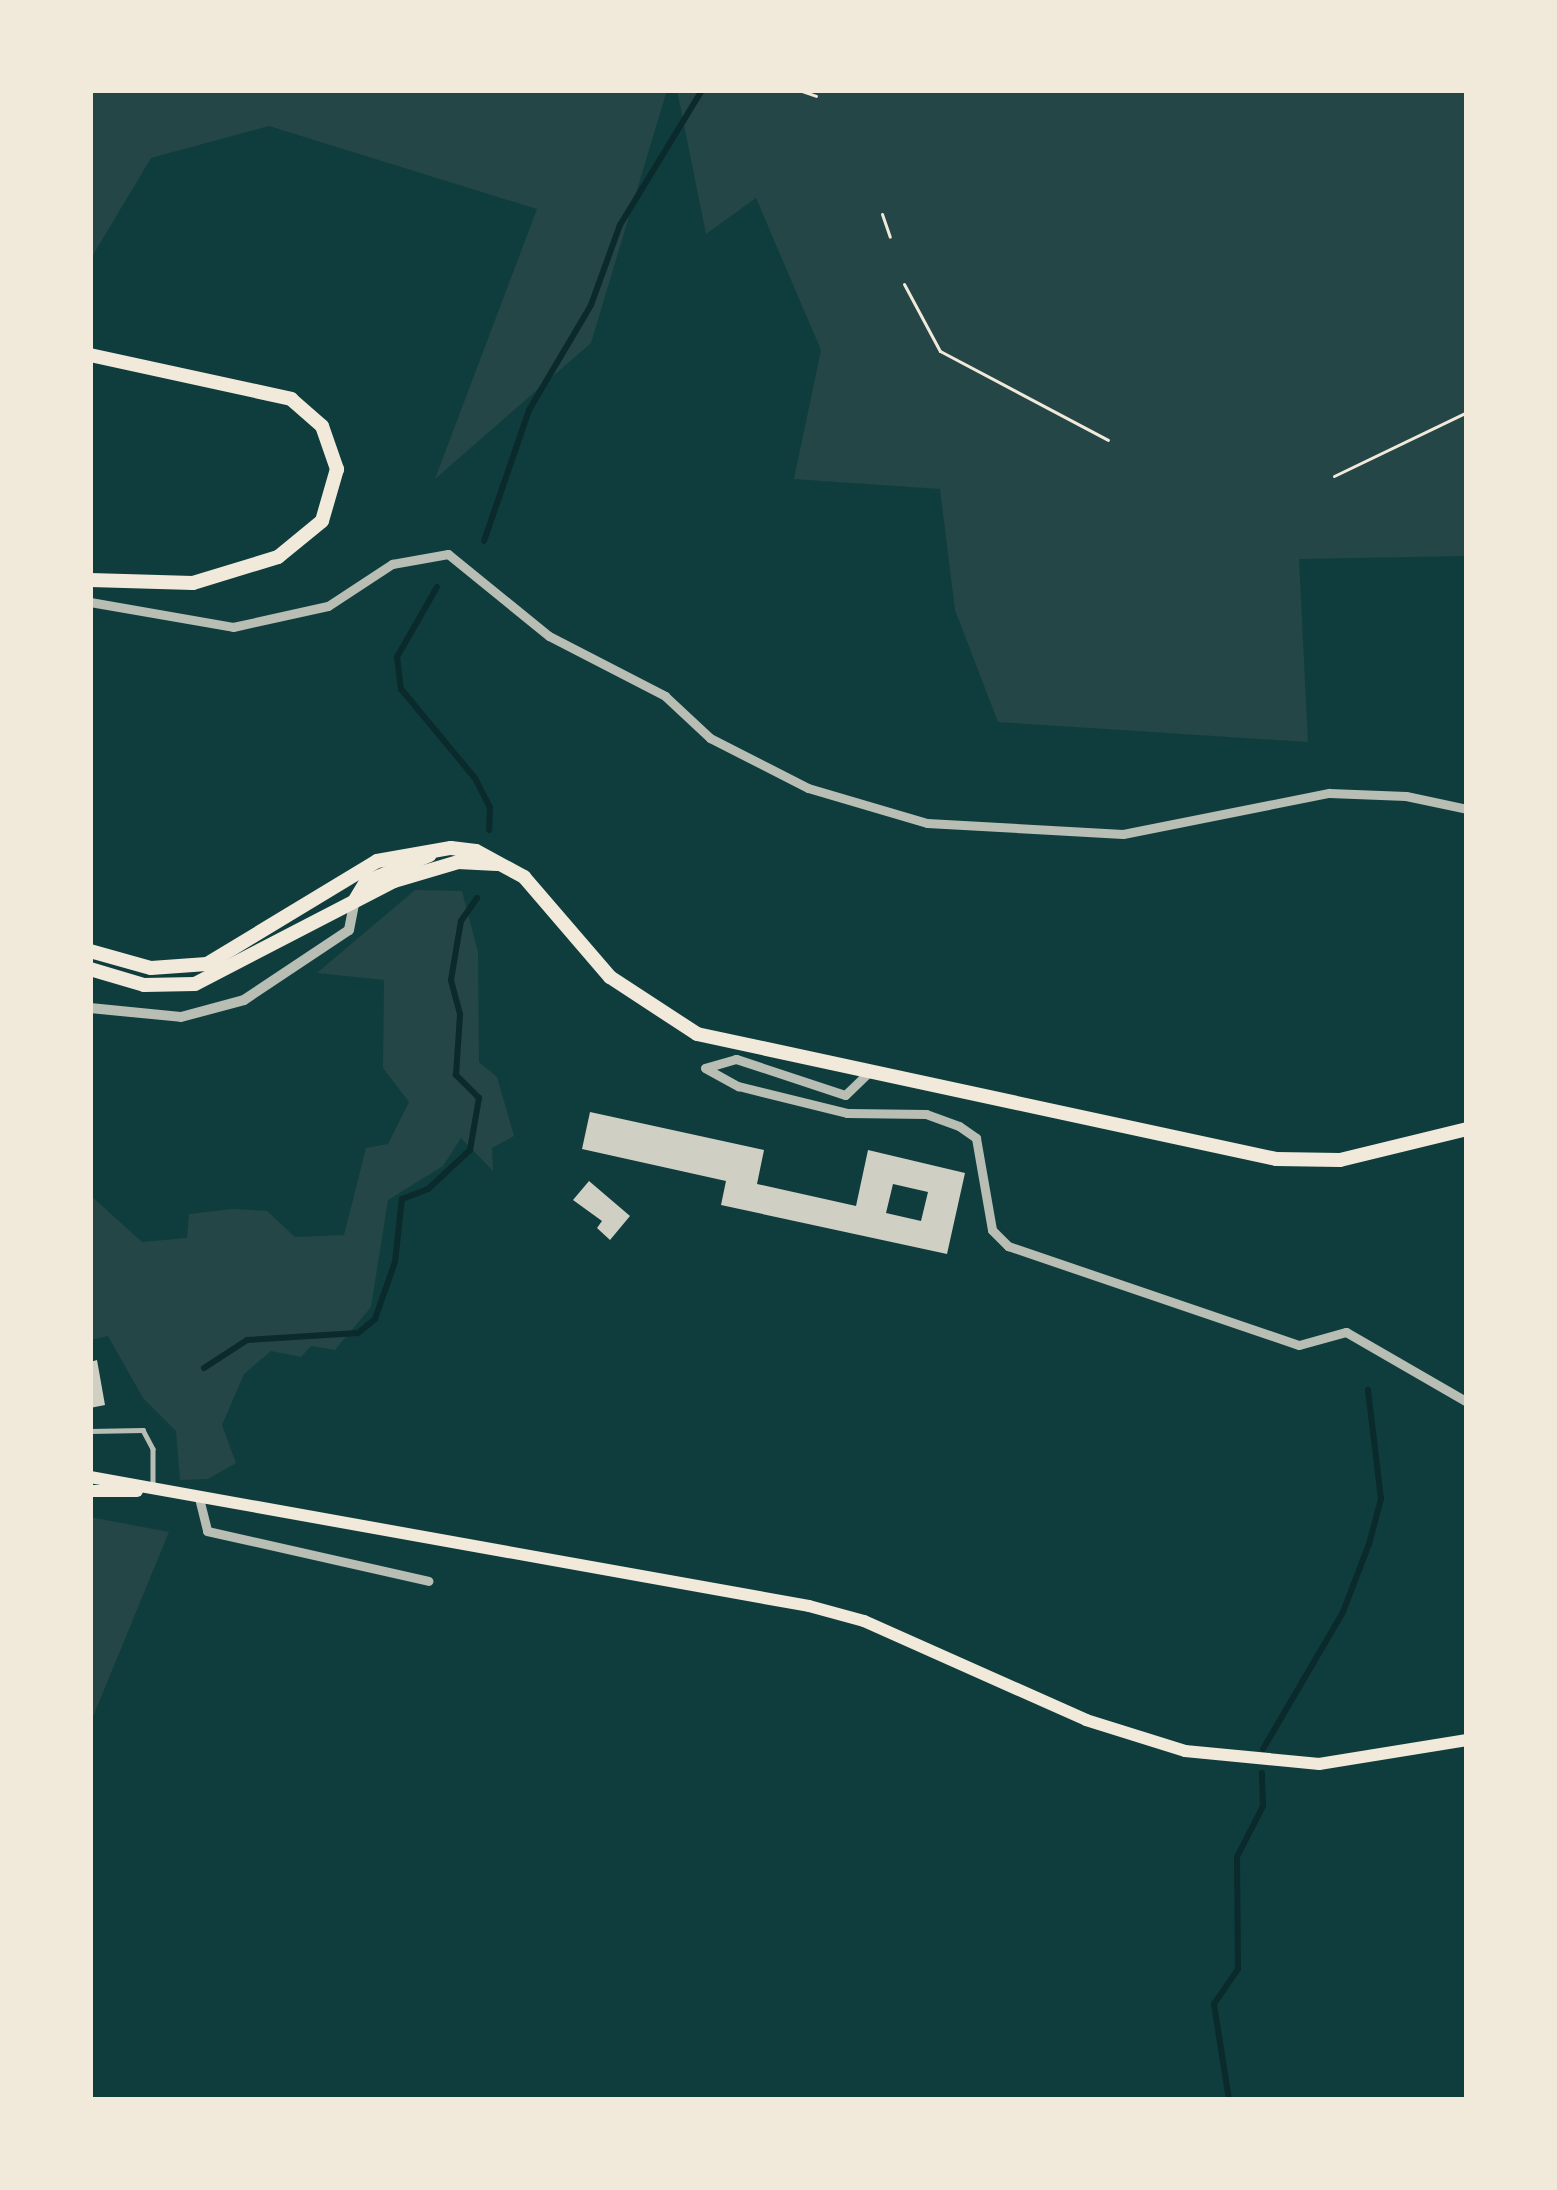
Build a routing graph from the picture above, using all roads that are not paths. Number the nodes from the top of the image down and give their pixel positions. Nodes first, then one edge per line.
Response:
1 (90, 356) edge
2 (90, 580) edge
3 (90, 602) edge
4 (1467, 809) edge
5 (451, 848) junction
6 (502, 864) junction
7 (320, 897) junction
8 (355, 900) junction
9 (90, 951) edge
10 (90, 969) edge
11 (90, 1008) edge
12 (869, 1072) junction
13 (1467, 1129) edge
14 (1467, 1402) edge
15 (90, 1431) edge
16 (90, 1477) edge
17 (90, 1491) edge
18 (152, 1491) junction
19 (199, 1498) junction
20 (428, 1581) dead end
21 (1467, 1740) edge

1 - 2 main road
3 - 4 street
5 - 6 main road
5 - 7 main road
5 - 8 main road
6 - 8 main road
6 - 12 main road
7 - 8 main road
7 - 9 main road
8 - 10 main road
8 - 11 street
12 - 13 main road
12 - 14 street
15 - 18 lane
16 - 18 main road
17 - 18 main road
18 - 19 main road
19 - 20 street
19 - 21 main road

